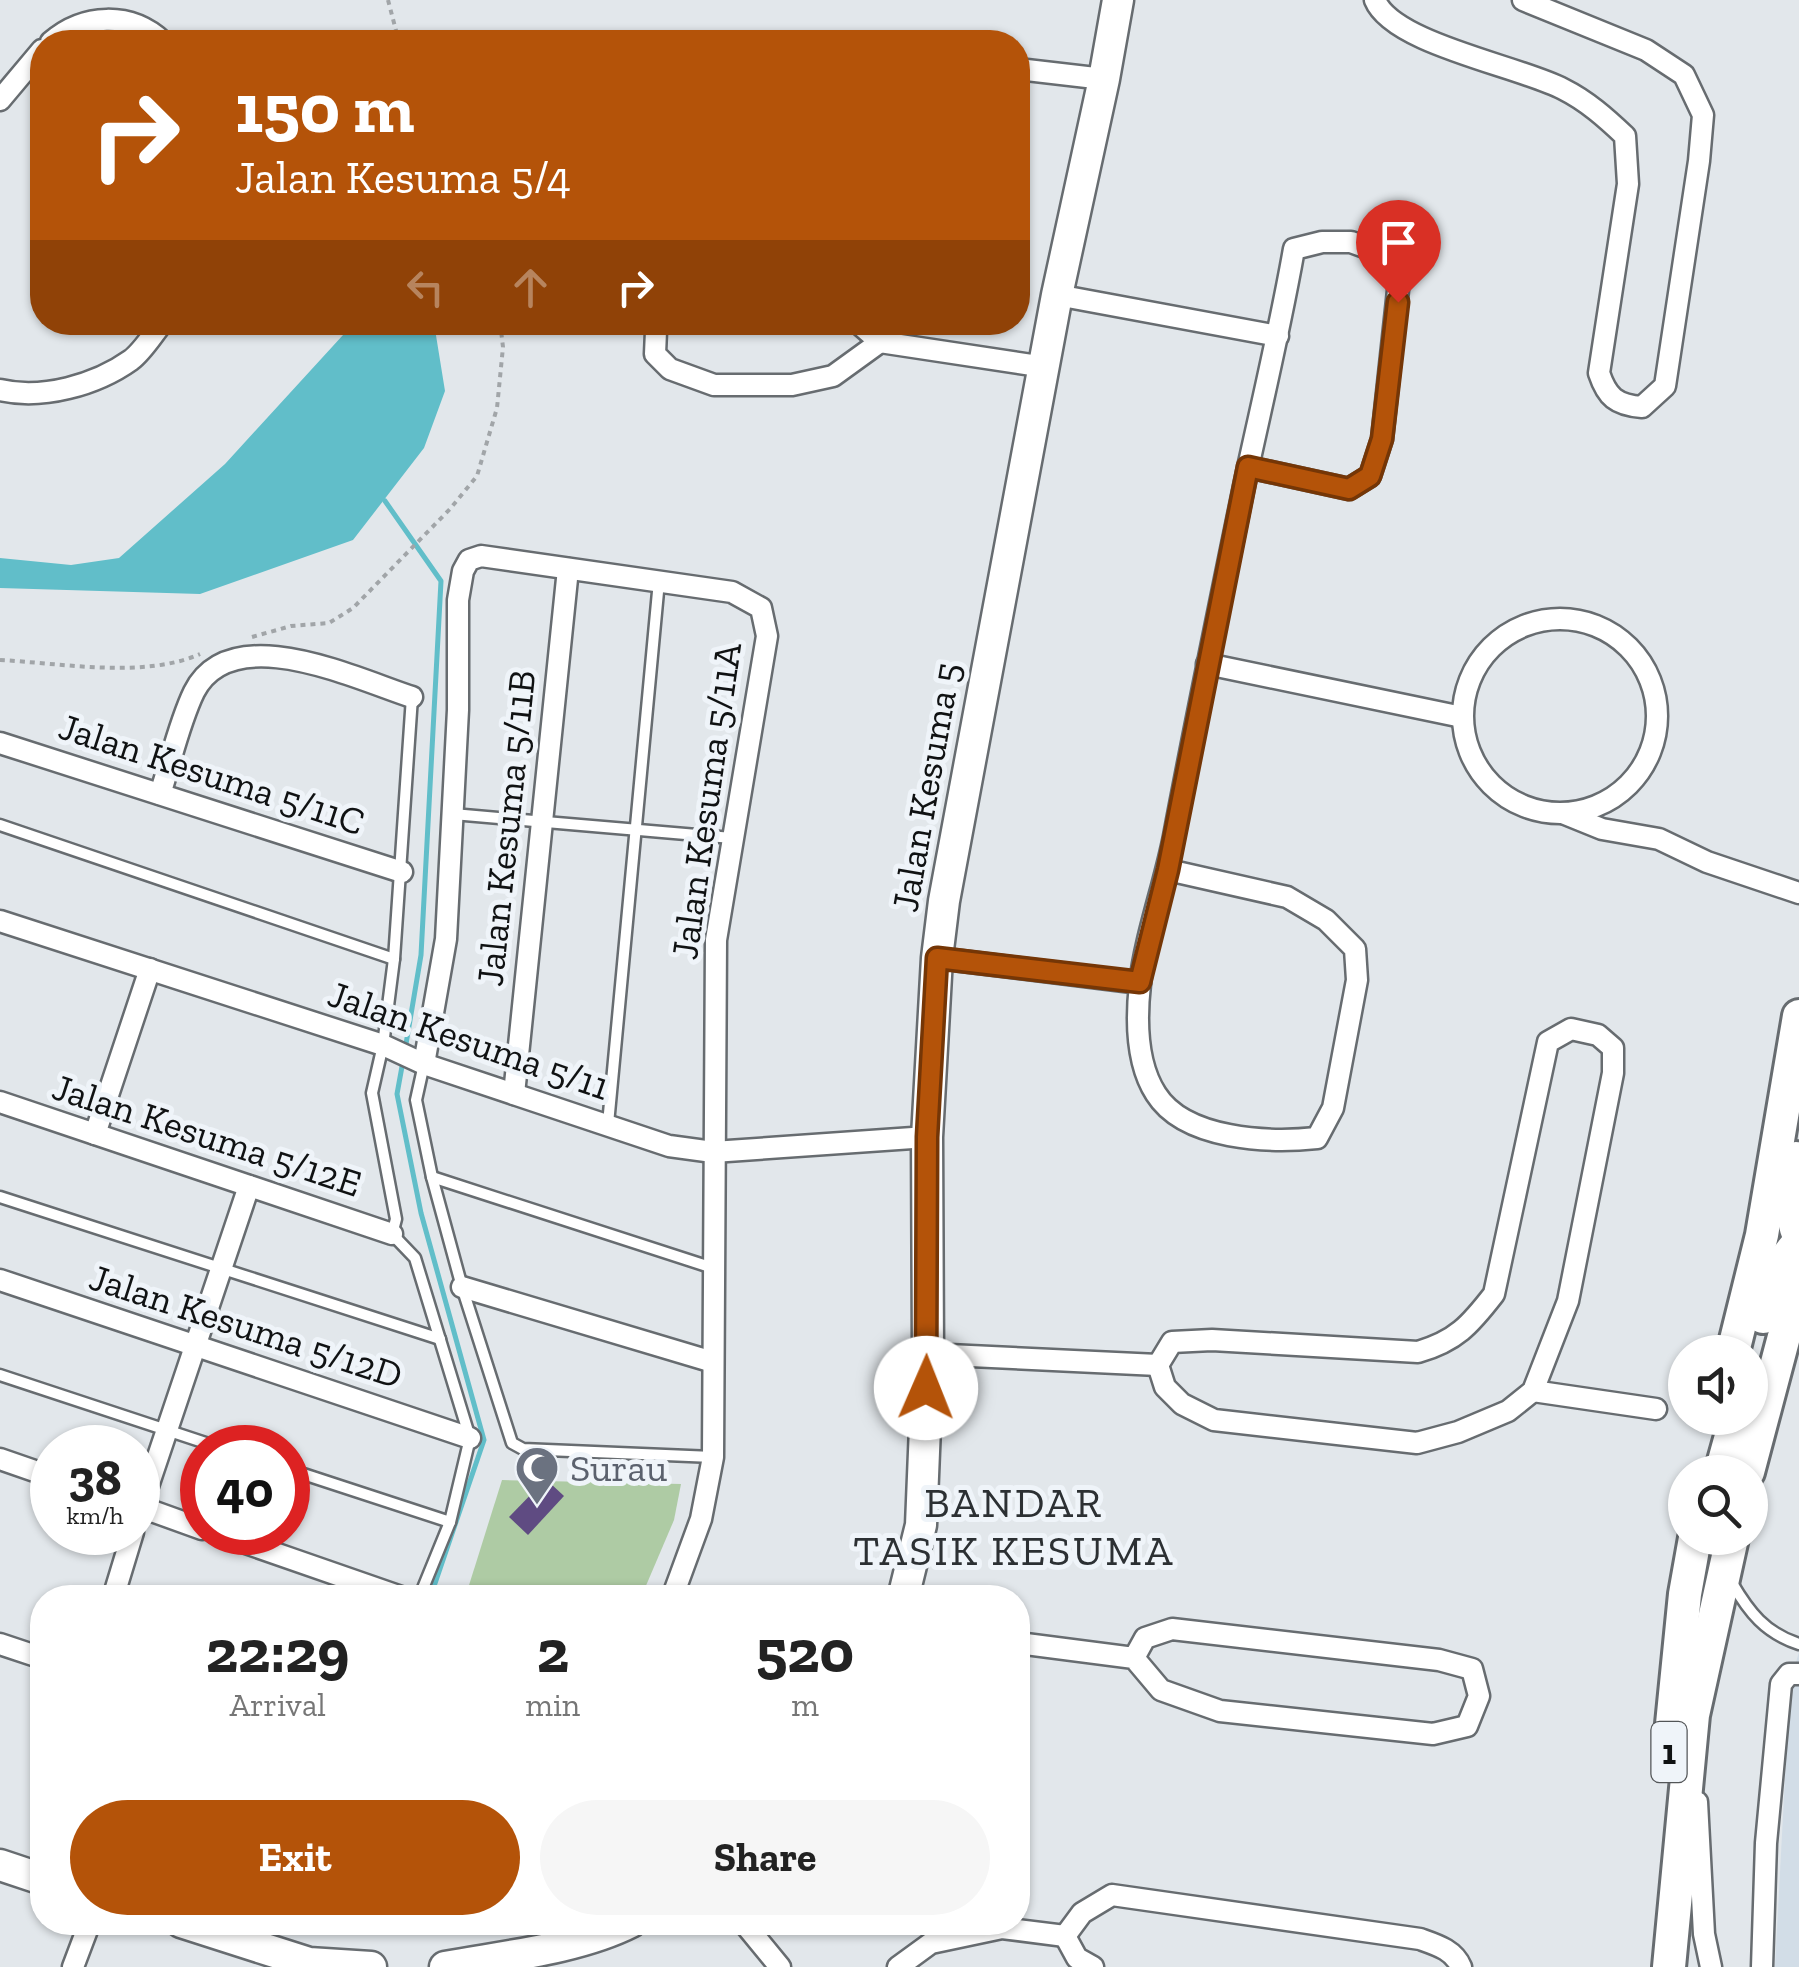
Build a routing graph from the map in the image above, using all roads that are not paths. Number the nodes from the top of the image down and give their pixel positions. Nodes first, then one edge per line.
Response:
1 (1118, 0) edge
2 (1375, 0) edge
3 (1523, 0) edge
4 (66, 30) edge
5 (142, 30) edge
6 (30, 64) edge
7 (1030, 70) edge
8 (1104, 78) junction
9 (0, 100) edge
10 (1056, 296) junction
11 (152, 335) edge
12 (656, 335) edge
13 (872, 335) edge
14 (1278, 336) junction
15 (880, 342) junction
16 (1044, 367) junction
17 (0, 390) edge
18 (1248, 467) junction
19 (568, 570) junction
20 (659, 581) junction
21 (1206, 664) junction
22 (412, 697) joint
23 (1462, 717) junction
24 (0, 743) edge
25 (160, 794) junction
26 (454, 814) junction
27 (1564, 814) junction
28 (542, 821) junction
29 (0, 825) edge
30 (636, 830) junction
31 (732, 838) junction
32 (1168, 870) junction
33 (402, 872) junction
34 (1799, 893) edge
35 (0, 921) edge
36 (394, 958) junction
37 (937, 958) junction
38 (150, 969) junction
39 (1140, 982) junction
40 (1799, 1016) edge
41 (404, 1055) junction
42 (514, 1094) junction
43 (0, 1102) edge
44 (608, 1126) junction
45 (95, 1134) junction
46 (1799, 1136) edge
47 (927, 1137) junction
48 (713, 1152) junction
49 (432, 1177) junction
50 (250, 1186) junction
51 (0, 1197) edge
52 (392, 1234) junction
53 (1799, 1239) edge
54 (221, 1268) junction
55 (713, 1268) junction
56 (0, 1280) edge
57 (1799, 1280) edge
58 (462, 1287) junction
59 (1737, 1335) edge
60 (1758, 1335) edge
61 (440, 1339) junction
62 (196, 1346) junction
63 (928, 1354) junction
64 (1799, 1356) edge
65 (713, 1362) junction
66 (1158, 1365) junction
67 (0, 1375) edge
68 (1532, 1391) junction
69 (1656, 1409) dead end
70 (169, 1430) junction
71 (180, 1434) edge
72 (470, 1438) junction
73 (160, 1453) edge
74 (1753, 1455) edge
75 (1760, 1455) edge
76 (713, 1457) junction
77 (0, 1459) edge
78 (30, 1469) edge
79 (310, 1476) edge
80 (450, 1522) junction
81 (125, 1555) edge
82 (280, 1555) edge
83 (1692, 1555) edge
84 (1729, 1555) edge
85 (1726, 1573) junction
86 (117, 1585) edge
87 (367, 1585) edge
88 (424, 1585) edge
89 (677, 1585) edge
90 (906, 1585) edge
91 (0, 1644) edge
92 (1799, 1644) edge
93 (1030, 1645) edge
94 (30, 1654) edge
95 (1134, 1658) junction
96 (1790, 1679) edge
97 (1694, 1715) junction
98 (0, 1866) edge
99 (30, 1875) edge
100 (1030, 1932) edge
101 (85, 1935) edge
102 (218, 1935) edge
103 (597, 1935) edge
104 (754, 1935) edge
105 (969, 1935) edge
106 (1065, 1936) junction
107 (292, 1962) edge
108 (73, 1967) edge
109 (371, 1967) edge
110 (445, 1967) edge
111 (780, 1967) edge
112 (898, 1967) edge
113 (1094, 1967) edge
114 (1461, 1967) edge
115 (1648, 1967) edge
116 (1669, 1967) edge
117 (1711, 1967) edge
118 (1762, 1967) edge

1 - 8 street, Jalan Kesuma 5
2 - 3 street
4 - 5 street
6 - 9 street
7 - 8 street
8 - 10 street, Jalan Kesuma 5
10 - 14 street
10 - 16 street, Jalan Kesuma 5
11 - 17 street
12 - 15 street
13 - 15 street
14 - 18 street
14 - 18 street
15 - 16 street
16 - 37 street, Jalan Kesuma 5
18 - 21 street
19 - 20 street, Jalan Kesuma 5/11A
19 - 26 street, Jalan Kesuma 5/11A
19 - 28 street, Jalan Kesuma 5/11B
20 - 30 lane
20 - 31 street, Jalan Kesuma 5/11A
21 - 23 street
21 - 32 street
22 - 25 street
22 - 33 lane
23 - 27 street
23 - 27 street
24 - 25 street, Jalan Kesuma 5/11C
25 - 33 street, Jalan Kesuma 5/11C
26 - 28 lane
26 - 41 street, Jalan Kesuma 5/11A
27 - 34 street
28 - 30 lane
28 - 42 street, Jalan Kesuma 5/11B
29 - 36 lane
30 - 31 lane
30 - 44 lane
31 - 48 street, Jalan Kesuma 5/11A
32 - 39 street
32 - 39 street
33 - 36 lane
35 - 38 street, Jalan Kesuma 5/11
36 - 41 lane
37 - 39 street
37 - 47 street, Jalan Kesuma 5
38 - 41 street, Jalan Kesuma 5/11
38 - 45 street
40 - 59 main road
41 - 42 street, Jalan Kesuma 5/11
41 - 49 lane
41 - 52 lane
42 - 44 street, Jalan Kesuma 5/11
43 - 45 street, Jalan Kesuma 5/12E
44 - 48 street, Jalan Kesuma 5/11
45 - 50 street, Jalan Kesuma 5/12E
46 - 53 main road
47 - 48 street, Jalan Kesuma 5/11
47 - 63 street, Jalan Kesuma 5
48 - 55 street, Jalan Kesuma 5/11A
49 - 55 lane
49 - 58 lane
50 - 52 street, Jalan Kesuma 5/12E
50 - 54 street
51 - 54 lane
52 - 61 lane
53 - 60 main road
54 - 61 lane
54 - 62 street
55 - 65 street, Jalan Kesuma 5/11A
56 - 62 street, Jalan Kesuma 5/12D
57 - 74 main road
58 - 65 street
58 - 76 lane
61 - 72 lane
62 - 70 street
62 - 72 street, Jalan Kesuma 5/12D
63 - 66 street
63 - 90 street, Jalan Kesuma 5
64 - 75 main road
65 - 76 street, Jalan Kesuma 5/11A
66 - 68 street
66 - 68 street
67 - 70 lane
68 - 69 street
70 - 71 lane
70 - 73 street
72 - 80 lane
76 - 89 street, Jalan Kesuma 5/11A
77 - 78 street
79 - 80 lane
80 - 88 lane
81 - 86 street
82 - 87 street
83 - 115 main road, 1
84 - 85 main road, 1
85 - 92 lane
85 - 97 main road, 1
91 - 94 street
93 - 95 street
95 - 95 street
96 - 118 street
97 - 116 main road, 1
97 - 117 street
98 - 99 street
100 - 106 street
101 - 108 street
102 - 107 street
103 - 110 street
104 - 111 street
105 - 112 street
106 - 113 street
106 - 114 street
107 - 109 street

